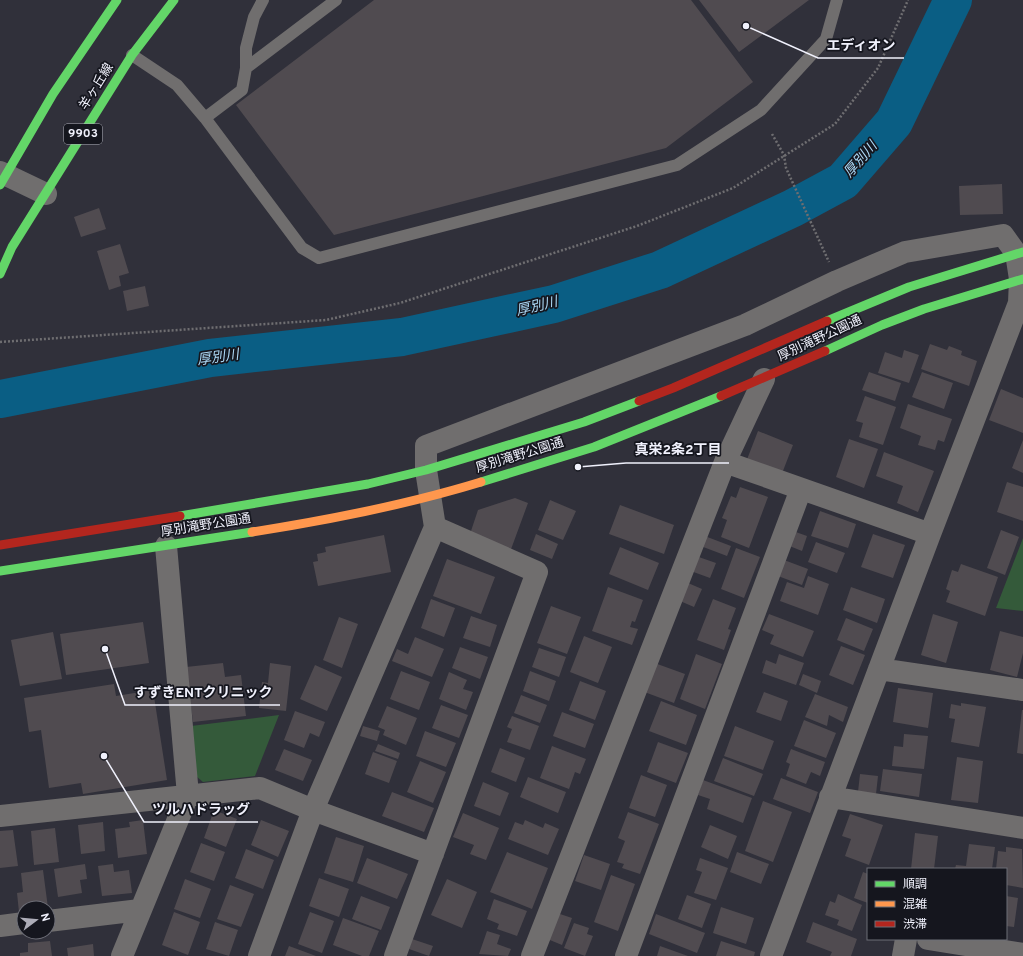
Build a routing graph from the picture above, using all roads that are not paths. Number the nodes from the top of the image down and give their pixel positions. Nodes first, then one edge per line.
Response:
1 (117, 0) edge
2 (174, 0) edge
3 (263, 0) edge
4 (336, 0) edge
5 (837, 0) edge
6 (132, 55) junction
7 (246, 68) junction
8 (204, 118) junction
9 (2, 177) edge
10 (46, 194) junction
11 (1020, 252) edge
12 (0, 274) edge
13 (1022, 279) edge
14 (764, 380) junction
15 (725, 462) junction
16 (426, 470) junction
17 (801, 489) junction
18 (431, 497) junction
19 (435, 528) junction
20 (930, 534) junction
21 (0, 545) edge
22 (166, 546) junction
23 (0, 571) edge
24 (879, 669) junction
25 (1023, 690) edge
26 (188, 795) junction
27 (830, 797) junction
28 (313, 810) junction
29 (0, 816) edge
30 (1023, 828) edge
31 (433, 854) junction
32 (140, 910) junction
33 (56, 920) edge
34 (16, 925) edge
35 (0, 926) edge
36 (906, 940) edge
37 (934, 940) edge
38 (1023, 954) edge
39 (122, 956) edge
40 (259, 956) edge
41 (394, 956) edge
42 (532, 956) edge
43 (626, 956) edge
44 (771, 956) edge
45 (903, 956) edge

1 - 9 main road
2 - 6 main road, 羊ヶ丘線 / 9903
3 - 7 lane
4 - 7 lane
5 - 8 lane
6 - 8 lane
6 - 10 main road, 羊ヶ丘線 / 9903
7 - 8 lane
9 - 10 street
10 - 12 main road, 羊ヶ丘線 / 9903
11 - 13 street
11 - 16 main road, 厚別滝野公園通
11 - 16 street
13 - 14 main road, 厚別滝野公園通
13 - 20 street
14 - 15 street
14 - 18 main road, 厚別滝野公園通
15 - 17 street
15 - 42 street
16 - 18 street
16 - 21 main road, 厚別滝野公園通
17 - 20 street
17 - 43 street
18 - 19 street
18 - 22 main road, 厚別滝野公園通
19 - 28 street
19 - 31 street
20 - 24 street
22 - 23 main road, 厚別滝野公園通
22 - 26 street
24 - 25 street
24 - 27 street
26 - 28 street
26 - 29 street
26 - 32 street
27 - 30 street
27 - 44 street
28 - 31 street
28 - 40 street
31 - 41 street
32 - 33 street
32 - 39 street
34 - 35 street
36 - 45 street
37 - 38 street

